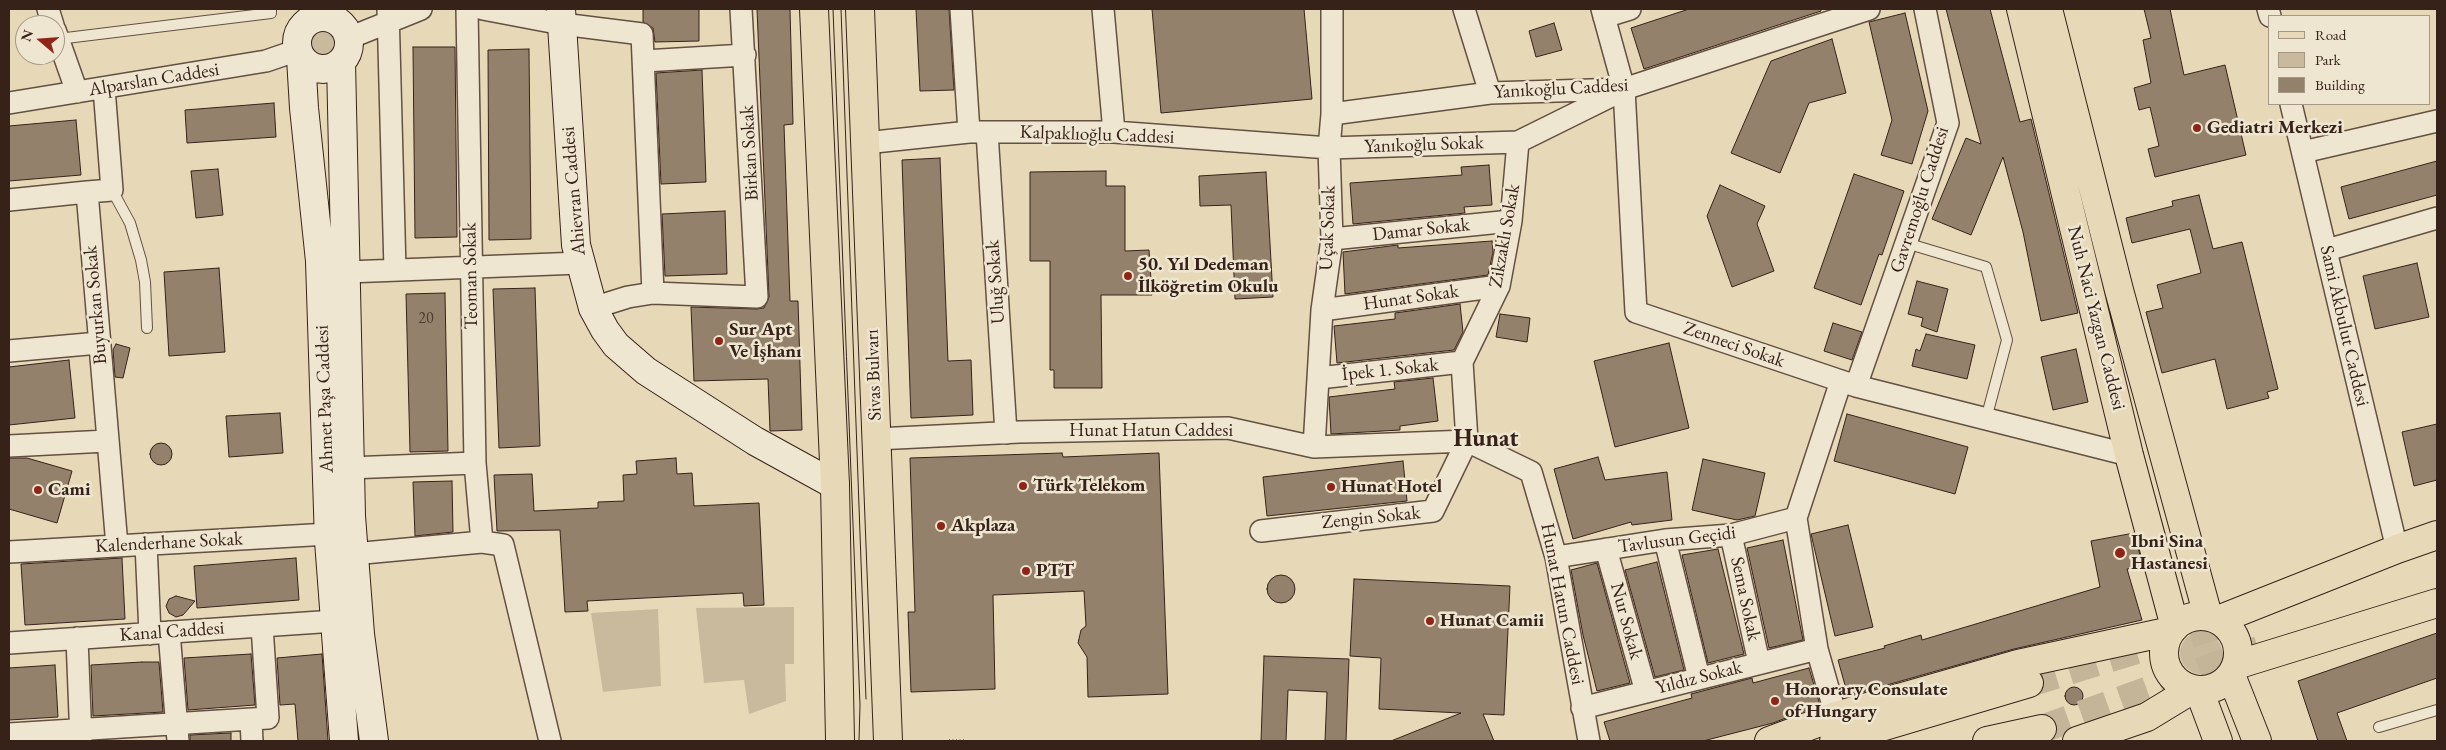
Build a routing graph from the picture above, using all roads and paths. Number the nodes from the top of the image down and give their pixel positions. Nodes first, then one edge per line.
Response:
1 (271, 9) edge
2 (421, 9) edge
3 (467, 9) edge
4 (483, 9) edge
5 (741, 9) edge
6 (814, 9) edge
7 (860, 9) edge
8 (961, 9) edge
9 (1103, 9) edge
10 (1332, 9) edge
11 (1336, 9) edge
12 (1464, 9) edge
13 (1630, 9) edge
14 (1869, 9) edge
15 (1925, 9) edge
16 (2021, 9) edge
17 (2048, 9) edge
18 (1606, 12) edge
19 (388, 15) edge
20 (1829, 15) edge
21 (307, 16) edge
22 (562, 16) edge
23 (65, 30) edge
24 (342, 33) edge
25 (300, 54) junction
26 (745, 55) junction
27 (65, 60) edge
28 (644, 61) junction
29 (104, 88) junction
30 (1624, 89) junction
31 (76, 92) junction
32 (1490, 93) junction
33 (9, 103) edge
34 (2291, 105) edge
35 (1332, 114) junction
36 (2437, 121) edge
37 (978, 132) junction
38 (1114, 132) junction
39 (1518, 142) junction
40 (865, 143) junction
41 (1329, 148) junction
42 (2303, 152) junction
43 (112, 190) junction
44 (87, 192) junction
45 (9, 200) edge
46 (2437, 218) edge
47 (1511, 220) junction
48 (1332, 239) junction
49 (1906, 243) junction
50 (2327, 250) junction
51 (580, 263) junction
52 (471, 267) junction
53 (395, 270) junction
54 (347, 272) junction
55 (1500, 286) junction
56 (653, 293) junction
57 (594, 308) junction
58 (1322, 310) junction
59 (146, 328) dead end
60 (99, 343) junction
61 (9, 350) edge
62 (1462, 362) junction
63 (1319, 378) junction
64 (1849, 384) junction
65 (1986, 419) junction
66 (1006, 433) junction
67 (876, 439) junction
68 (108, 441) junction
69 (1467, 441) junction
70 (9, 446) edge
71 (1314, 447) junction
72 (2128, 456) junction
73 (475, 463) junction
74 (349, 468) junction
75 (835, 485) junction
76 (1796, 518) junction
77 (1261, 531) dead end
78 (329, 534) junction
79 (1731, 536) junction
80 (2437, 536) edge
81 (1665, 540) junction
82 (482, 542) junction
83 (146, 544) junction
84 (117, 546) junction
85 (1606, 549) junction
86 (2397, 549) junction
87 (9, 552) edge
88 (2437, 553) edge
89 (353, 554) junction
90 (1556, 557) junction
91 (2437, 586) edge
92 (2297, 601) dead end
93 (2437, 603) edge
94 (2213, 618) junction
95 (335, 621) junction
96 (262, 626) junction
97 (2173, 629) junction
98 (2307, 632) dead end
99 (160, 633) junction
100 (77, 638) junction
101 (9, 643) edge
102 (1816, 649) junction
103 (1759, 663) junction
104 (2233, 670) junction
105 (1699, 678) junction
106 (2029, 683) tunnel mouth
107 (2196, 690) junction
108 (1646, 692) junction
109 (1582, 708) junction
110 (2437, 710) edge
111 (2379, 727) dead end
112 (1835, 729) edge
113 (2042, 729) tunnel mouth
114 (252, 731) edge
115 (177, 733) edge
116 (9, 734) edge
117 (81, 736) edge
118 (344, 741) edge
119 (374, 741) edge
120 (550, 741) edge
121 (840, 741) edge
122 (888, 741) edge
123 (948, 741) edge
124 (965, 741) edge
125 (1589, 741) edge
126 (1769, 741) edge
127 (1987, 741) edge
128 (2077, 741) edge
129 (2218, 741) edge
130 (2257, 741) edge

1 - 23 lane
2 - 19 street
3 - 52 street, Teoman Sokak
4 - 22 street
5 - 26 street, Birkan Sokak
6 - 75 main road
7 - 40 main road, Sivas Bulvarı
8 - 37 street, Uluğ Sokak
9 - 38 street
10 - 11 street
10 - 35 street, Uçak Sokak
12 - 32 street
13 - 18 street
14 - 20 street, Yanıkoğlu Caddesi
15 - 49 street, Gavremoğlu Caddesi
16 - 72 main road, Nuh Naci Yazgan Caddesi
17 - 94 main road, Nuh Naci Yazgan Caddesi
18 - 30 street, Zenneci Sokak
19 - 24 street
19 - 53 street
20 - 30 street, Yanıkoğlu Caddesi
21 - 24 street
21 - 25 street
22 - 28 street
22 - 51 street, Ahievran Caddesi
24 - 25 street
24 - 54 street, Ahmet Paşa Caddesi
25 - 29 street, Alparslan Caddesi
25 - 78 street, Ahmet Paşa Caddesi
26 - 28 street
26 - 56 street, Birkan Sokak
27 - 31 street
28 - 56 street
29 - 31 street, Alparslan Caddesi
29 - 43 street
30 - 32 street, Yanıkoğlu Caddesi
30 - 39 street
30 - 64 street, Zenneci Sokak
31 - 33 street, Alparslan Caddesi
32 - 35 street, Yanıkoğlu Caddesi
34 - 42 street, Sami Akbulut Caddesi
35 - 41 street, Uçak Sokak
36 - 42 street
37 - 38 street, Kalpaklıoğlu Caddesi
37 - 40 street, Kalpaklıoğlu Caddesi
37 - 66 street, Uluğ Sokak
38 - 41 street, Kalpaklıoğlu Caddesi
39 - 41 street, Yanıkoğlu Sokak
39 - 47 street, Zikzaklı Sokak
40 - 67 main road, Sivas Bulvarı
41 - 48 street, Uçak Sokak
42 - 50 street, Sami Akbulut Caddesi
43 - 44 street
43 - 59 lane
44 - 45 street
44 - 60 street, Buyurkan Sokak
46 - 50 street
47 - 48 street, Damar Sokak
47 - 55 street, Zikzaklı Sokak
48 - 58 street, Uçak Sokak
49 - 64 street, Gavremoğlu Caddesi
49 - 65 lane
50 - 86 street, Sami Akbulut Caddesi
51 - 52 street
51 - 57 street, Ahievran Caddesi
52 - 53 street
52 - 73 street, Teoman Sokak
53 - 54 street
54 - 74 street, Ahmet Paşa Caddesi
55 - 58 street, Hunat Sokak
55 - 62 street, Zikzaklı Sokak
56 - 57 street
57 - 75 street, Ahievran Caddesi
58 - 63 street, Uçak Sokak
60 - 61 street
60 - 68 street, Buyurkan Sokak
62 - 63 street, İpek 1. Sokak
62 - 69 street
63 - 71 street, Uçak Sokak
64 - 65 street, Zenneci Sokak
64 - 76 street
65 - 72 street, Zenneci Sokak
66 - 67 street, Hunat Hatun Caddesi
66 - 71 street, Hunat Hatun Caddesi
67 - 122 main road, Sivas Bulvarı
68 - 70 street
68 - 84 street, Buyurkan Sokak
69 - 71 street, Hunat Hatun Caddesi
69 - 77 street, Zengin Sokak
69 - 90 street, Hunat Hatun Caddesi
72 - 97 main road, Nuh Naci Yazgan Caddesi
73 - 74 street
73 - 82 street, Teoman Sokak
74 - 89 street, Ahmet Paşa Caddesi
75 - 121 main road
76 - 79 street, Tavlusun Geçidi
76 - 102 street
78 - 83 street, Kalenderhane Sokak
78 - 95 street, Ahmet Paşa Caddesi
79 - 81 street, Tavlusun Geçidi
79 - 103 street, Sema Sokak
80 - 86 main road
81 - 85 street, Tavlusun Geçidi
81 - 105 street
82 - 89 street
82 - 120 street
83 - 84 street, Kalenderhane Sokak
83 - 99 street
84 - 87 street, Kalenderhane Sokak
85 - 90 street, Tavlusun Geçidi
85 - 108 street, Nur Sokak
86 - 94 main road
88 - 92 main road
89 - 119 street, Ahmet Paşa Caddesi
90 - 109 street, Hunat Hatun Caddesi
91 - 98 main road
93 - 104 main road
94 - 97 main road
94 - 104 main road
95 - 96 street, Kanal Caddesi
95 - 118 street, Ahmet Paşa Caddesi
96 - 99 street, Kanal Caddesi
96 - 114 street
97 - 107 main road
97 - 112 main road
99 - 100 street, Kanal Caddesi
99 - 115 street
100 - 101 street, Kanal Caddesi
100 - 117 street
102 - 103 street, Yıldız Sokak
102 - 112 street
103 - 105 street, Yıldız Sokak
104 - 107 main road
104 - 130 main road
105 - 108 street, Yıldız Sokak
106 - 112 main road
107 - 128 main road
107 - 129 main road
108 - 109 street, Yıldız Sokak
109 - 125 street, Hunat Hatun Caddesi
110 - 111 lane
112 - 126 main road
113 - 127 main road
114 - 115 street
115 - 117 street
116 - 117 street
123 - 124 path

